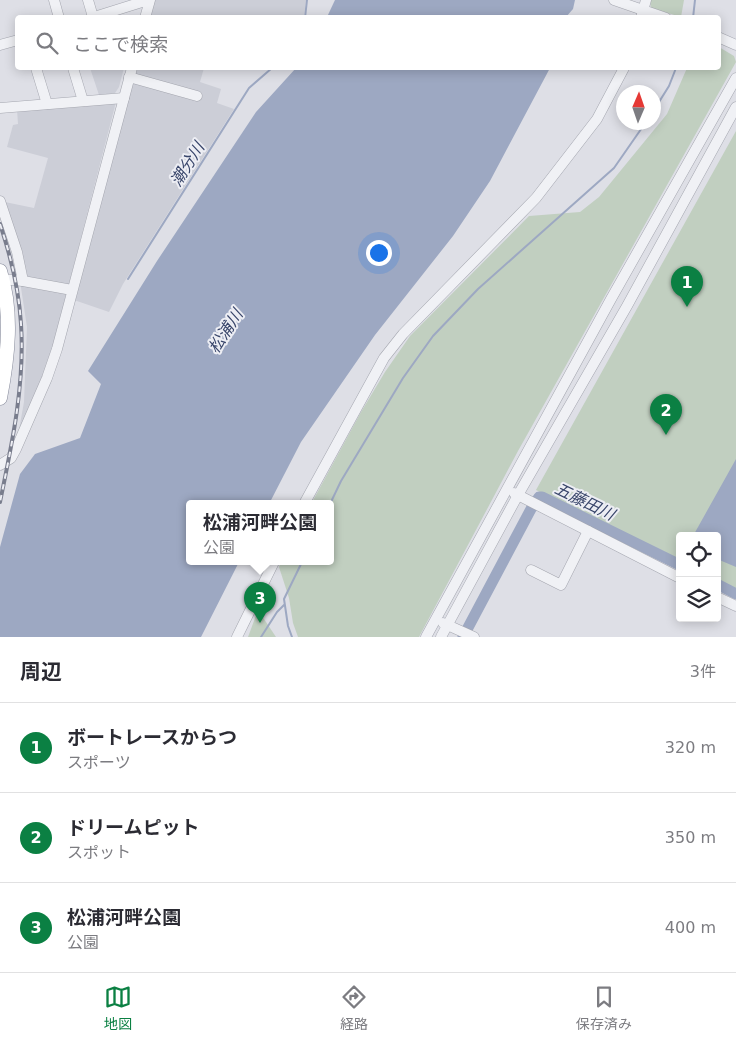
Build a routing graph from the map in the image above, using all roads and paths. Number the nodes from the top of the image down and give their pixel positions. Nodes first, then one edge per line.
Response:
1 (54, 0) edge
2 (88, 0) edge
3 (614, 0) edge
4 (150, 1) edge
5 (642, 9) edge
6 (58, 15) edge
7 (92, 15) edge
8 (99, 15) edge
9 (146, 15) edge
10 (658, 15) edge
11 (721, 38) edge
12 (15, 41) edge
13 (0, 45) edge
14 (736, 45) edge
15 (37, 70) edge
16 (74, 70) edge
17 (623, 70) edge
18 (131, 72) edge
19 (736, 78) edge
20 (197, 96) dead end
21 (124, 98) junction
22 (83, 101) junction
23 (47, 104) junction
24 (736, 107) edge
25 (0, 108) edge
26 (0, 201) edge
27 (1, 276) edge
28 (23, 281) junction
29 (72, 290) junction
30 (0, 398) edge
31 (3, 463) edge
32 (0, 472) edge
33 (506, 489) junction
34 (518, 496) junction
35 (306, 500) edge
36 (588, 531) junction
37 (273, 565) edge
38 (531, 570) dead end
39 (678, 577) edge
40 (721, 599) edge
41 (736, 606) edge
42 (435, 619) junction
43 (447, 625) junction
44 (473, 636) edge
45 (237, 637) edge
46 (426, 637) edge
47 (441, 637) edge

1 - 6 street
2 - 7 street
3 - 5 street
4 - 8 street
4 - 9 street
5 - 10 street
11 - 14 street
12 - 13 street
15 - 23 street
16 - 22 street
17 - 35 street
18 - 20 street
18 - 21 street
19 - 33 street
21 - 22 street
21 - 29 street
22 - 23 street
23 - 25 street
24 - 34 street
26 - 28 street
27 - 28 street
27 - 30 highway
28 - 29 street
29 - 31 street
31 - 32 street
33 - 34 street
33 - 42 street
34 - 36 street
34 - 43 street
36 - 38 street
36 - 39 street
37 - 45 street
40 - 41 street
42 - 43 street
42 - 46 street
43 - 44 street
43 - 47 street

